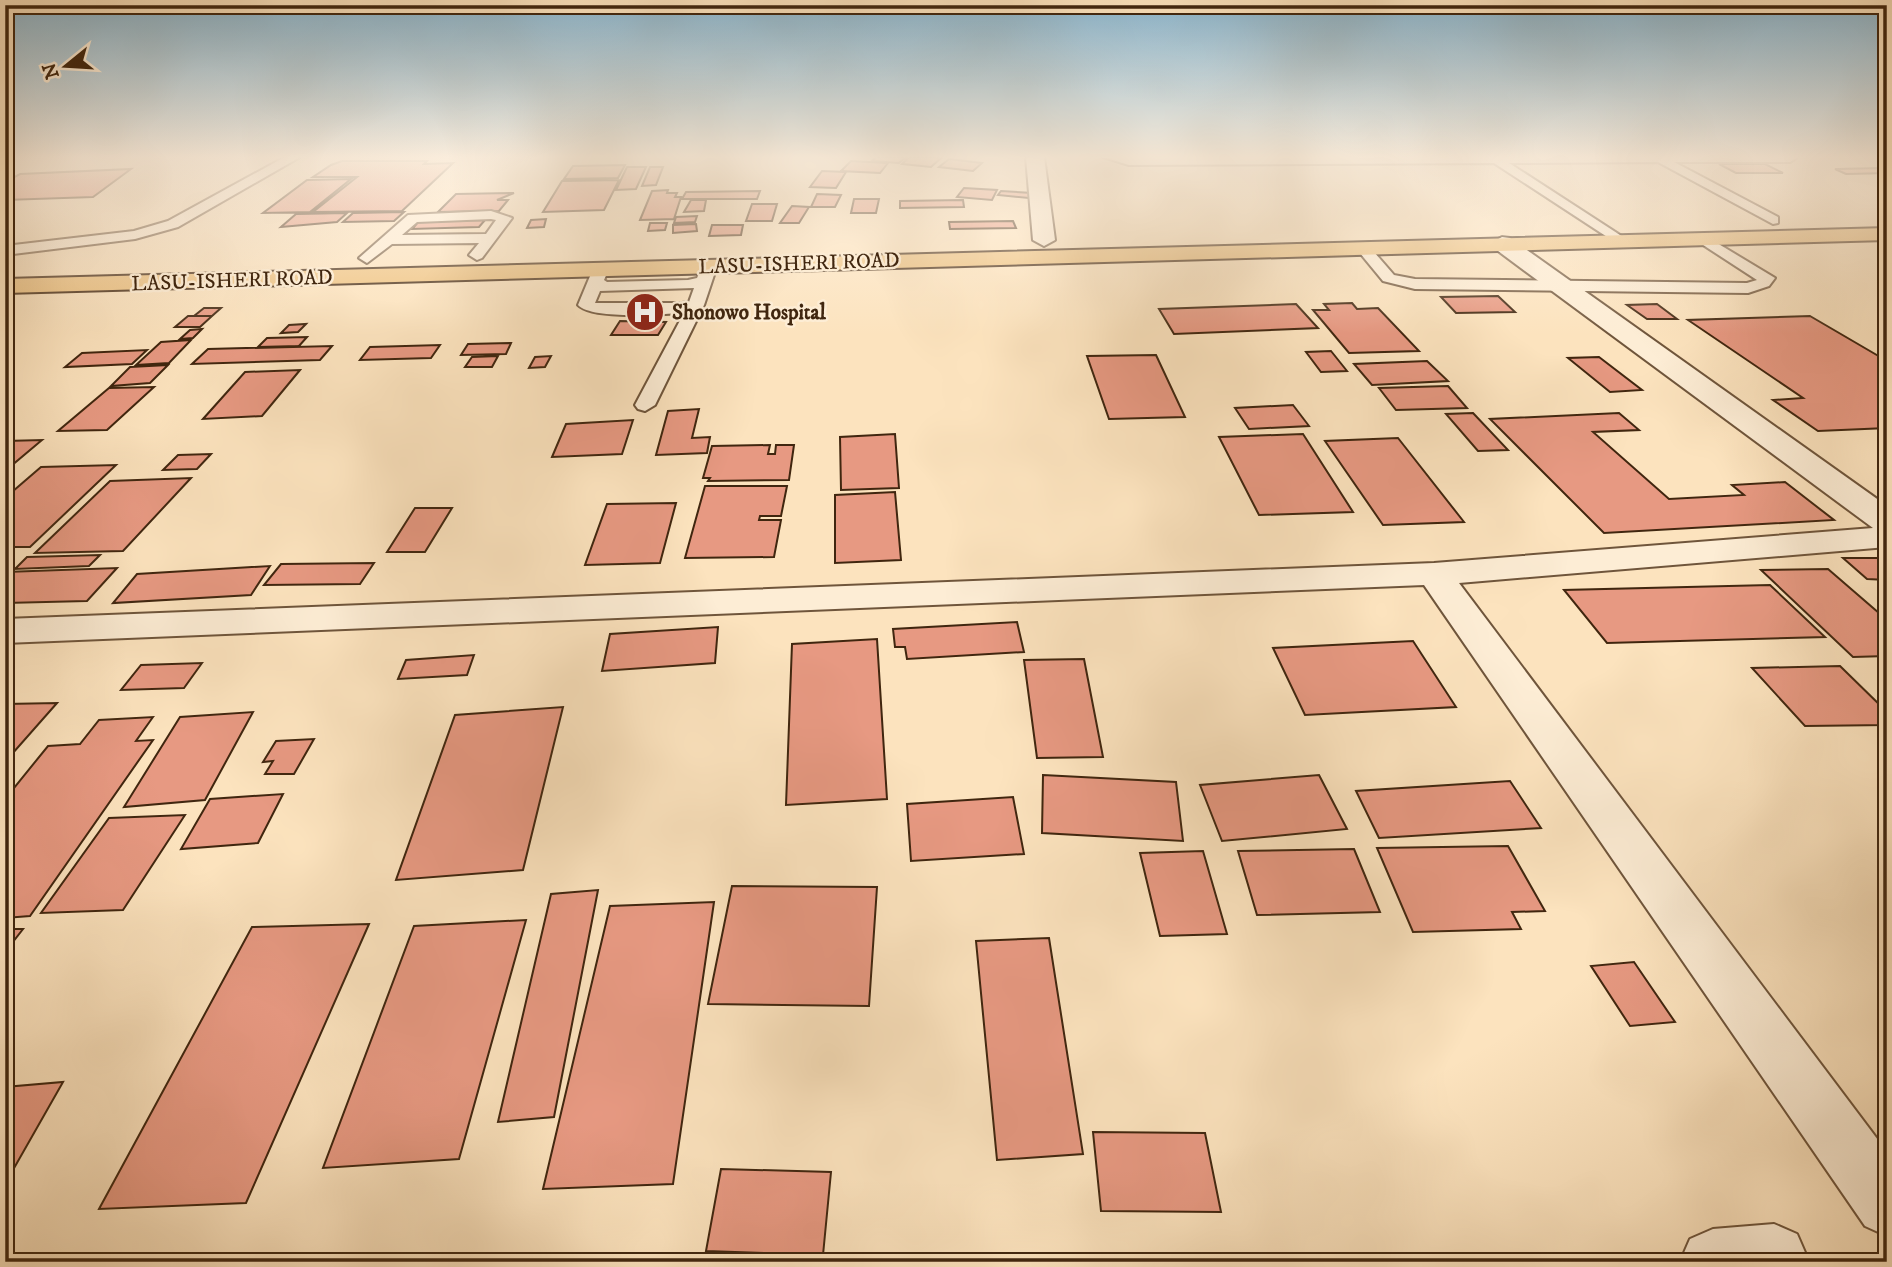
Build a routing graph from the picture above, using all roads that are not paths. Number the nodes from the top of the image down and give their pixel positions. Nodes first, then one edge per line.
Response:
1 (187, 216) edge
2 (423, 216) edge
3 (428, 216) edge
4 (1041, 216) edge
5 (1581, 216) edge
6 (1766, 216) edge
7 (1887, 217) edge
8 (1773, 220) junction
9 (1594, 225) junction
10 (1887, 234) edge
11 (1702, 239) junction
12 (386, 240) junction
13 (1044, 240) junction
14 (1618, 240) junction
15 (1502, 243) junction
16 (484, 246) junction
17 (1362, 247) junction
18 (5, 251) edge
19 (367, 258) junction
20 (5, 267) edge
21 (706, 273) junction
22 (598, 276) junction
23 (5, 286) edge
24 (1559, 286) junction
25 (696, 305) junction
26 (645, 405) dead end
27 (1887, 522) edge
28 (1887, 537) edge
29 (1434, 574) junction
30 (5, 631) edge
31 (1887, 1204) edge

1 - 18 lane
2 - 12 lane
3 - 16 lane
4 - 13 street
5 - 9 lane
6 - 8 lane
7 - 8 main road, LASU-ISHERI ROAD
8 - 9 main road, LASU-ISHERI ROAD
9 - 13 main road, LASU-ISHERI ROAD
9 - 14 lane
10 - 11 main road, LASU-ISHERI ROAD
11 - 14 main road, LASU-ISHERI ROAD
11 - 24 lane
12 - 16 lane
12 - 19 lane
13 - 16 main road, LASU-ISHERI ROAD
14 - 15 main road, LASU-ISHERI ROAD
15 - 17 main road, LASU-ISHERI ROAD
15 - 24 street
16 - 19 main road, LASU-ISHERI ROAD
17 - 21 main road, LASU-ISHERI ROAD
17 - 24 lane
19 - 20 main road, LASU-ISHERI ROAD
21 - 22 main road, LASU-ISHERI ROAD
21 - 25 lane
22 - 23 main road, LASU-ISHERI ROAD
22 - 25 lane
24 - 27 street
25 - 26 lane
28 - 29 street
29 - 30 street
29 - 31 street

